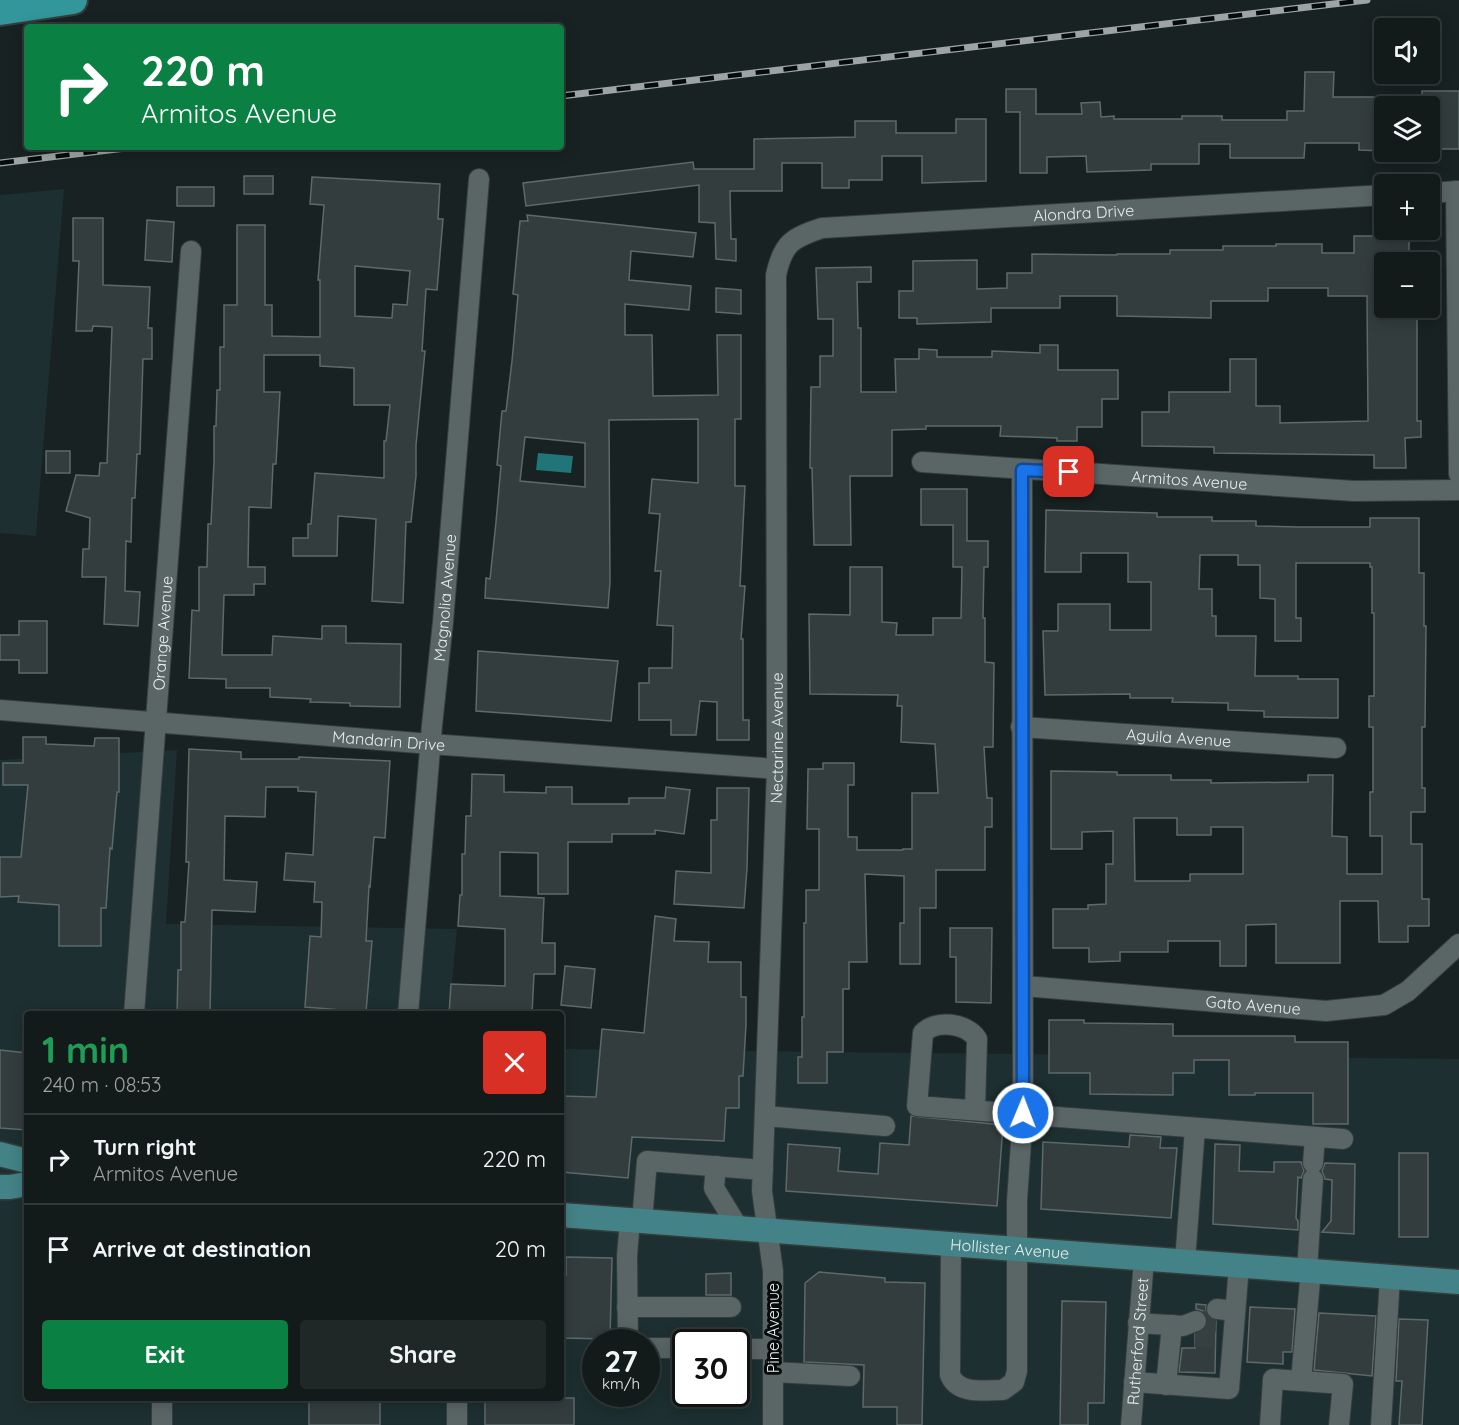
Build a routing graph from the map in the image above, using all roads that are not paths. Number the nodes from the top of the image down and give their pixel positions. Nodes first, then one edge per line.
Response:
1 (73, 0) edge
2 (0, 12) edge
3 (479, 178) dead end
4 (1458, 191) edge
5 (1440, 192) edge
6 (1374, 196) edge
7 (786, 245) joint
8 (191, 251) dead end
9 (922, 462) dead end
10 (1022, 470) junction
11 (1459, 474) edge
12 (1459, 490) edge
13 (0, 710) edge
14 (156, 723) junction
15 (1021, 727) junction
16 (431, 744) junction
17 (1336, 748) dead end
18 (777, 769) junction
19 (1459, 944) edge
20 (1024, 986) junction
21 (134, 1011) edge
22 (408, 1011) edge
23 (975, 1110) junction
24 (1023, 1113) junction
25 (765, 1116) junction
26 (885, 1126) dead end
27 (1195, 1128) junction
28 (1315, 1137) junction
29 (1343, 1139) dead end
30 (0, 1154) edge
31 (24, 1160) edge
32 (716, 1166) junction
33 (763, 1170) junction
34 (24, 1185) edge
35 (0, 1186) edge
36 (564, 1215) edge
37 (636, 1221) junction
38 (739, 1229) junction
39 (768, 1231) junction
40 (951, 1244) junction
41 (1016, 1248) junction
42 (1144, 1258) junction
43 (1185, 1261) junction
44 (1239, 1266) junction
45 (1309, 1270) junction
46 (1390, 1276) junction
47 (1459, 1282) edge
48 (627, 1307) junction
49 (731, 1307) dead end
50 (1138, 1323) junction
51 (628, 1329) edge
52 (750, 1349) edge
53 (772, 1349) junction
54 (772, 1372) junction
55 (850, 1376) dead end
56 (1301, 1380) junction
57 (1134, 1382) junction
58 (1166, 1385) junction
59 (162, 1401) edge
60 (457, 1401) edge
61 (162, 1425) edge
62 (457, 1425) edge
63 (776, 1425) edge
64 (1131, 1425) edge
65 (1270, 1425) edge
66 (1339, 1425) edge
67 (1381, 1425) edge

1 - 2 highway
3 - 16 street, Magnolia Avenue
4 - 5 street
4 - 11 street
6 - 7 street, Alondra Drive
7 - 18 street, Nectarine Avenue
8 - 14 street, Orange Avenue
9 - 10 street, Armitos Avenue
10 - 12 street, Armitos Avenue
10 - 15 street
13 - 14 street, Mandarin Drive
14 - 16 street, Mandarin Drive
14 - 21 street, Orange Avenue
15 - 17 street, Aguila Avenue
15 - 20 street
16 - 18 street, Mandarin Drive
16 - 22 street, Magnolia Avenue
18 - 25 street, Nectarine Avenue
19 - 20 street, Gato Avenue
20 - 24 street
23 - 23 street
23 - 24 street
24 - 27 street
24 - 41 street
25 - 26 street
25 - 33 street, Nectarine Avenue
27 - 28 street
27 - 43 street
28 - 29 street
28 - 45 street
30 - 31 main road
32 - 33 street
32 - 37 street
32 - 38 street
33 - 39 street, Nectarine Avenue
34 - 35 main road
36 - 37 main road, Hollister Avenue
37 - 38 main road, Hollister Avenue
37 - 48 street
38 - 39 main road, Hollister Avenue
39 - 40 main road, Hollister Avenue
39 - 53 street, Pine Avenue
40 - 41 main road, Hollister Avenue
40 - 41 street
41 - 42 main road, Hollister Avenue
42 - 43 main road, Hollister Avenue
42 - 50 street, Rutherford Street
43 - 44 main road, Hollister Avenue
44 - 45 main road, Hollister Avenue
44 - 58 street
45 - 46 main road, Hollister Avenue
45 - 56 street
46 - 47 main road, Hollister Avenue
46 - 67 street
48 - 49 street
48 - 51 street
50 - 57 street, Rutherford Street
50 - 58 street
52 - 53 street
53 - 54 street, Pine Avenue
54 - 55 street
54 - 63 street, Pine Avenue
56 - 65 street
56 - 66 street
57 - 58 street
57 - 64 street, Rutherford Street
59 - 61 street
60 - 62 street

